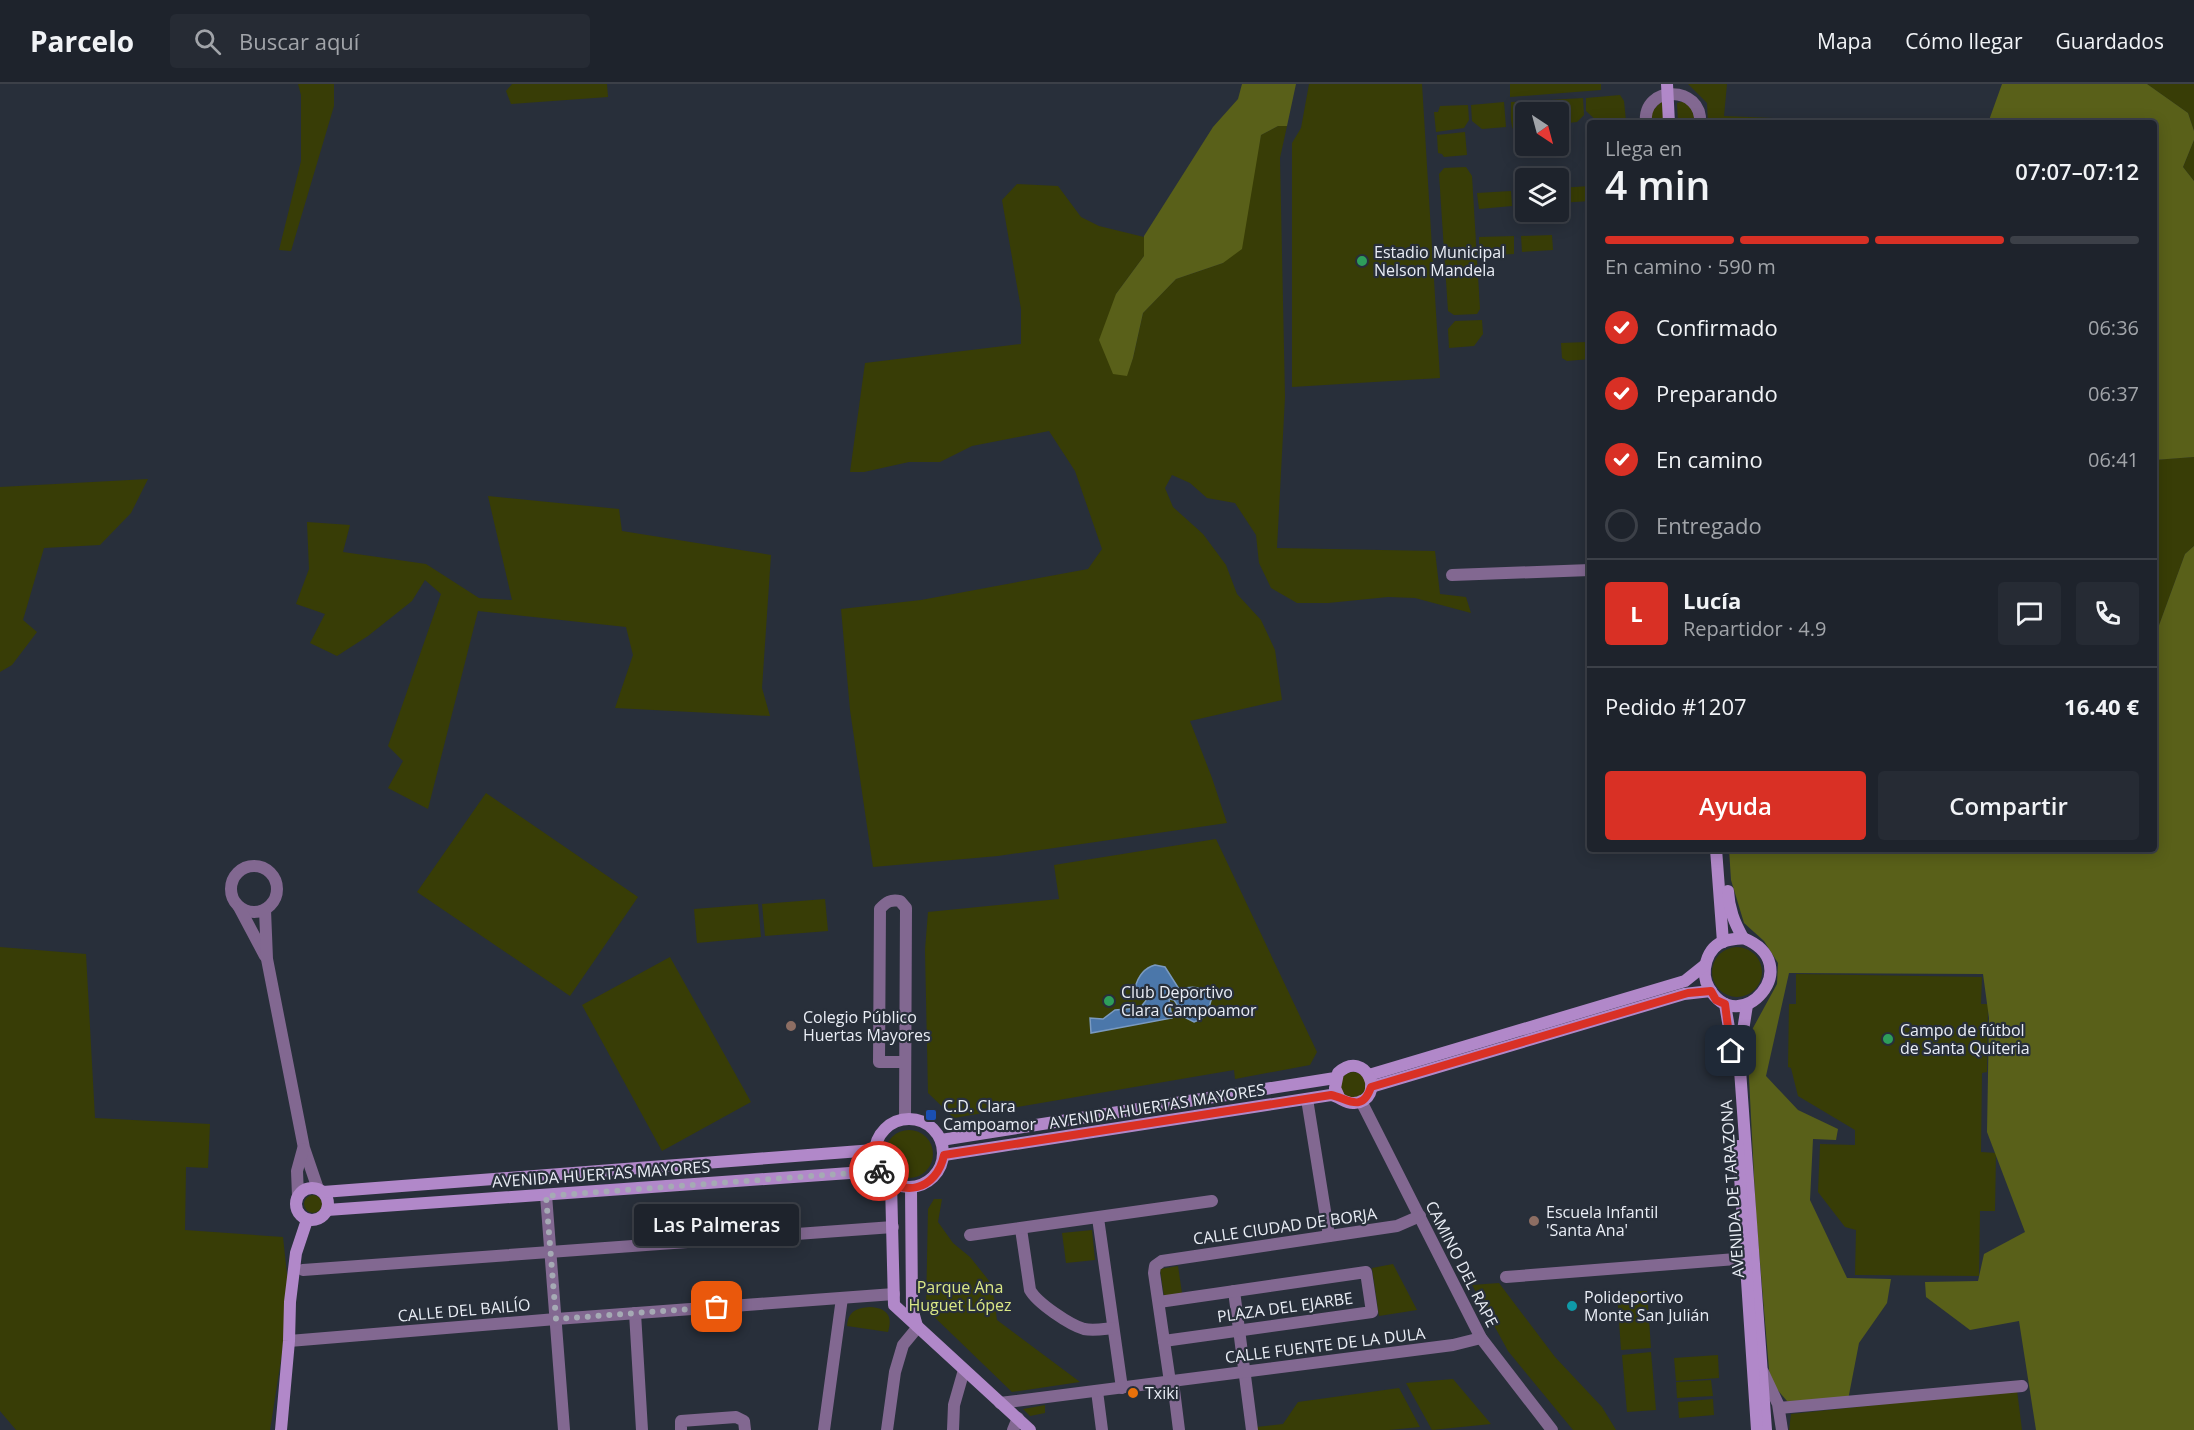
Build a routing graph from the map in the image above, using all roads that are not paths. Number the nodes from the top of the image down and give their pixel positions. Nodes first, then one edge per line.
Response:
1 (1670, 88) edge
2 (1646, 120) edge
3 (1669, 120) edge
4 (1675, 120) edge
5 (1700, 120) edge
6 (1587, 570) edge
7 (1452, 575) dead end
8 (1716, 852) edge
9 (1724, 852) edge
10 (239, 907) junction
11 (265, 910) junction
12 (1743, 938) junction
13 (1723, 942) junction
14 (267, 959) junction
15 (1705, 965) junction
16 (1711, 991) junction
17 (1725, 1004) junction
18 (1746, 1005) junction
19 (905, 1062) junction
20 (1335, 1078) junction
21 (1370, 1081) junction
22 (1339, 1097) junction
23 (1307, 1099) junction
24 (1361, 1101) junction
25 (905, 1119) junction
26 (941, 1140) junction
27 (304, 1148) junction
28 (874, 1150) junction
29 (944, 1155) junction
30 (878, 1171) junction
31 (891, 1183) junction
32 (911, 1188) junction
33 (321, 1191) junction
34 (298, 1196) junction
35 (546, 1196) junction
36 (1212, 1201) dead end
37 (327, 1210) junction
38 (1420, 1216) junction
39 (1098, 1218) junction
40 (307, 1220) junction
41 (893, 1227) junction
42 (1021, 1229) junction
43 (970, 1235) dead end
44 (1329, 1236) junction
45 (550, 1252) junction
46 (1746, 1262) junction
47 (303, 1270) dead end
48 (1506, 1277) dead end
49 (1234, 1292) junction
50 (894, 1294) junction
51 (842, 1298) junction
52 (1158, 1302) junction
53 (635, 1313) junction
54 (556, 1319) junction
55 (917, 1328) junction
56 (1113, 1328) junction
57 (1239, 1330) junction
58 (1481, 1338) junction
59 (289, 1341) junction
60 (1164, 1341) junction
61 (964, 1370) junction
62 (1244, 1372) junction
63 (1762, 1372) junction
64 (1172, 1382) junction
65 (2022, 1386) dead end
66 (1122, 1388) junction
67 (1097, 1391) junction
68 (1000, 1403) junction
69 (1779, 1408) junction
70 (1015, 1424) edge
71 (281, 1430) edge
72 (564, 1430) edge
73 (642, 1430) edge
74 (681, 1430) edge
75 (745, 1430) edge
76 (824, 1430) edge
77 (887, 1430) edge
78 (952, 1430) edge
79 (1030, 1430) edge
80 (1102, 1430) edge
81 (1179, 1430) edge
82 (1252, 1430) edge
83 (1552, 1430) edge
84 (1758, 1430) edge
85 (1766, 1430) edge
86 (1782, 1430) edge

1 - 2 street
1 - 3 street
1 - 4 street
1 - 5 street
6 - 7 street
8 - 13 street
9 - 12 street
10 - 11 street
10 - 11 street
10 - 14 street
11 - 14 street
12 - 13 street
12 - 18 street
13 - 15 street
14 - 27 street
15 - 16 street
15 - 21 street, AVENIDA HUERTAS MAYORES
16 - 17 street
16 - 21 street, AVENIDA HUERTAS MAYORES
17 - 18 street
17 - 46 street, AVENIDA DE TARAZONA
18 - 63 street, AVENIDA DE TARAZONA
19 - 19 street
19 - 25 street
20 - 21 street, AVENIDA HUERTAS MAYORES
20 - 22 street
20 - 26 street, AVENIDA HUERTAS MAYORES
21 - 24 street
22 - 23 street, AVENIDA HUERTAS MAYORES
22 - 24 street, AVENIDA HUERTAS MAYORES
23 - 29 street, AVENIDA HUERTAS MAYORES
23 - 44 street
24 - 38 street, CAMINO DEL RAPE
25 - 26 street
25 - 28 street
26 - 29 street
27 - 33 street
27 - 34 street
28 - 30 street
28 - 33 street, AVENIDA HUERTAS MAYORES
29 - 32 street
30 - 31 street
30 - 35 street, AVENIDA HUERTAS MAYORES
31 - 32 street
31 - 41 street
32 - 55 street
33 - 34 street
33 - 37 street
34 - 40 street
35 - 37 street, AVENIDA HUERTAS MAYORES
35 - 45 street
36 - 39 street
37 - 40 street
38 - 44 street, CALLE CIUDAD DE BORJA
38 - 58 street, CAMINO DEL RAPE
39 - 42 street
39 - 56 street
40 - 59 street
41 - 45 street
41 - 50 street
42 - 43 street
42 - 56 street
44 - 52 street, CALLE CIUDAD DE BORJA
45 - 47 street
45 - 54 street
46 - 48 street, AVENIDA DE TARAZONA
46 - 84 street, AVENIDA DE TARAZONA
49 - 52 street
49 - 57 street
49 - 57 street, PLAZA DEL EJARBE
50 - 51 street, CALLE DEL BAILÍO
50 - 55 street
51 - 53 street, CALLE DEL BAILÍO
51 - 76 street
52 - 60 street
53 - 54 street, CALLE DEL BAILÍO
53 - 73 street
54 - 59 street, CALLE DEL BAILÍO
54 - 72 street
55 - 61 street
55 - 77 street
56 - 66 street
57 - 60 street, PLAZA DEL EJARBE
57 - 62 street
58 - 62 street, CALLE FUENTE DE LA DULA
58 - 83 street, CAMINO DEL RAPE
59 - 71 street
60 - 64 street
61 - 68 street
61 - 78 street
62 - 64 street, CALLE FUENTE DE LA DULA
62 - 82 street
63 - 69 street, AVENIDA DE TARAZONA
63 - 85 street, AVENIDA DE TARAZONA
64 - 66 street, CALLE FUENTE DE LA DULA
64 - 81 street
65 - 69 street
66 - 67 street, CALLE FUENTE DE LA DULA
67 - 68 street, CALLE FUENTE DE LA DULA
67 - 80 street
68 - 70 street
69 - 86 street, AVENIDA DE TARAZONA
70 - 79 street
74 - 75 street

